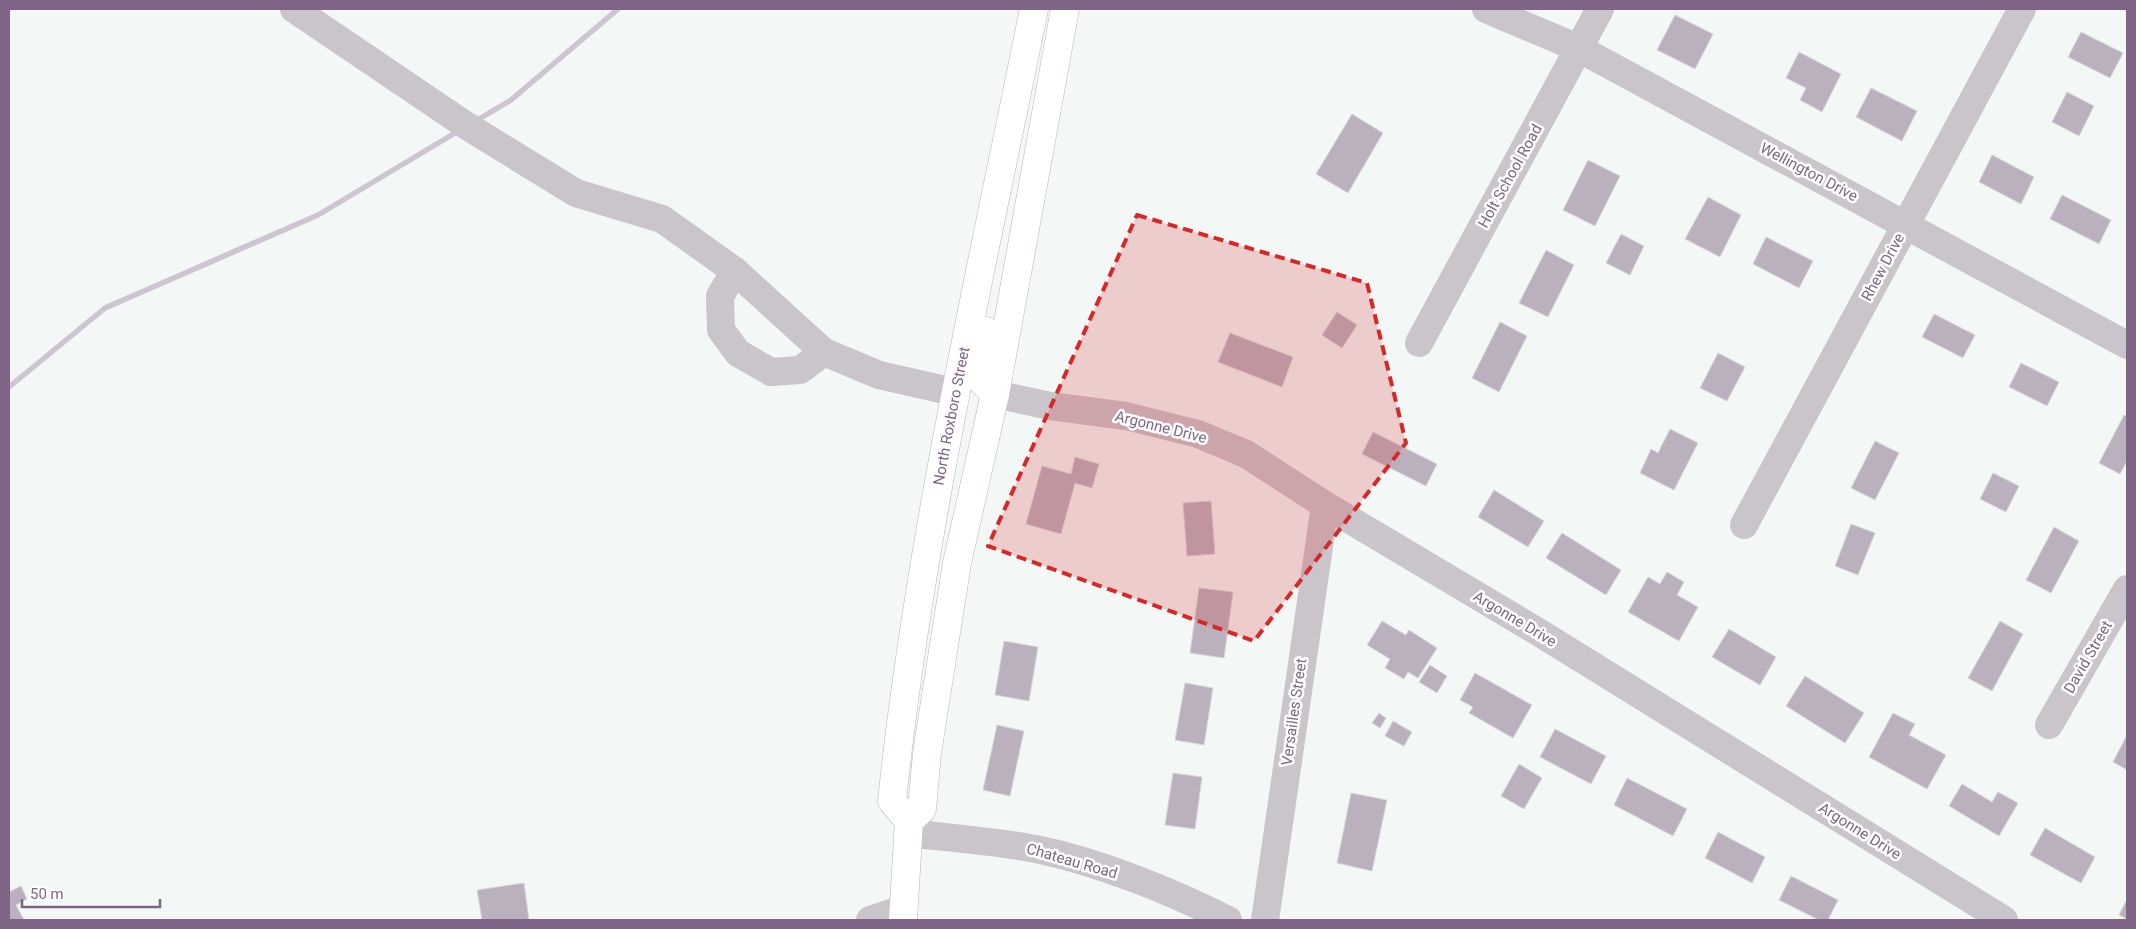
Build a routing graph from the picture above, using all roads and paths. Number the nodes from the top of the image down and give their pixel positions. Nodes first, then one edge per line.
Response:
1 (1034, 9) edge
2 (1065, 9) edge
3 (1486, 9) edge
4 (1600, 9) edge
5 (2022, 9) edge
6 (310, 13) edge
7 (1578, 48) junction
8 (992, 218) junction
9 (1906, 224) junction
10 (735, 271) junction
11 (1419, 343) dead end
12 (2127, 345) edge
13 (824, 352) junction
14 (954, 392) junction
15 (995, 394) junction
16 (1325, 505) junction
17 (1744, 525) dead end
18 (957, 563) junction
19 (2127, 589) edge
20 (2049, 724) dead end
21 (908, 827) junction
22 (903, 914) edge
23 (870, 920) edge
24 (1228, 920) edge
25 (1265, 920) edge
26 (2004, 920) edge

1 - 8 highway, North Roxboro Street
2 - 15 highway
3 - 7 street, Wellington Drive
4 - 7 street, Holt School Road
5 - 9 street, Rhew Drive
6 - 10 street
7 - 9 street, Wellington Drive
7 - 11 street, Holt School Road
8 - 14 highway, North Roxboro Street
8 - 15 highway
9 - 12 street, Wellington Drive
9 - 17 street, Rhew Drive
10 - 13 street
10 - 13 street
13 - 14 street
14 - 18 highway
14 - 21 highway, North Roxboro Street
15 - 16 street, Argonne Drive
15 - 18 highway
16 - 25 street, Versailles Street
16 - 26 street, Argonne Drive
18 - 21 highway
19 - 20 street, David Street
21 - 22 highway
21 - 24 street, Chateau Road
22 - 23 street

